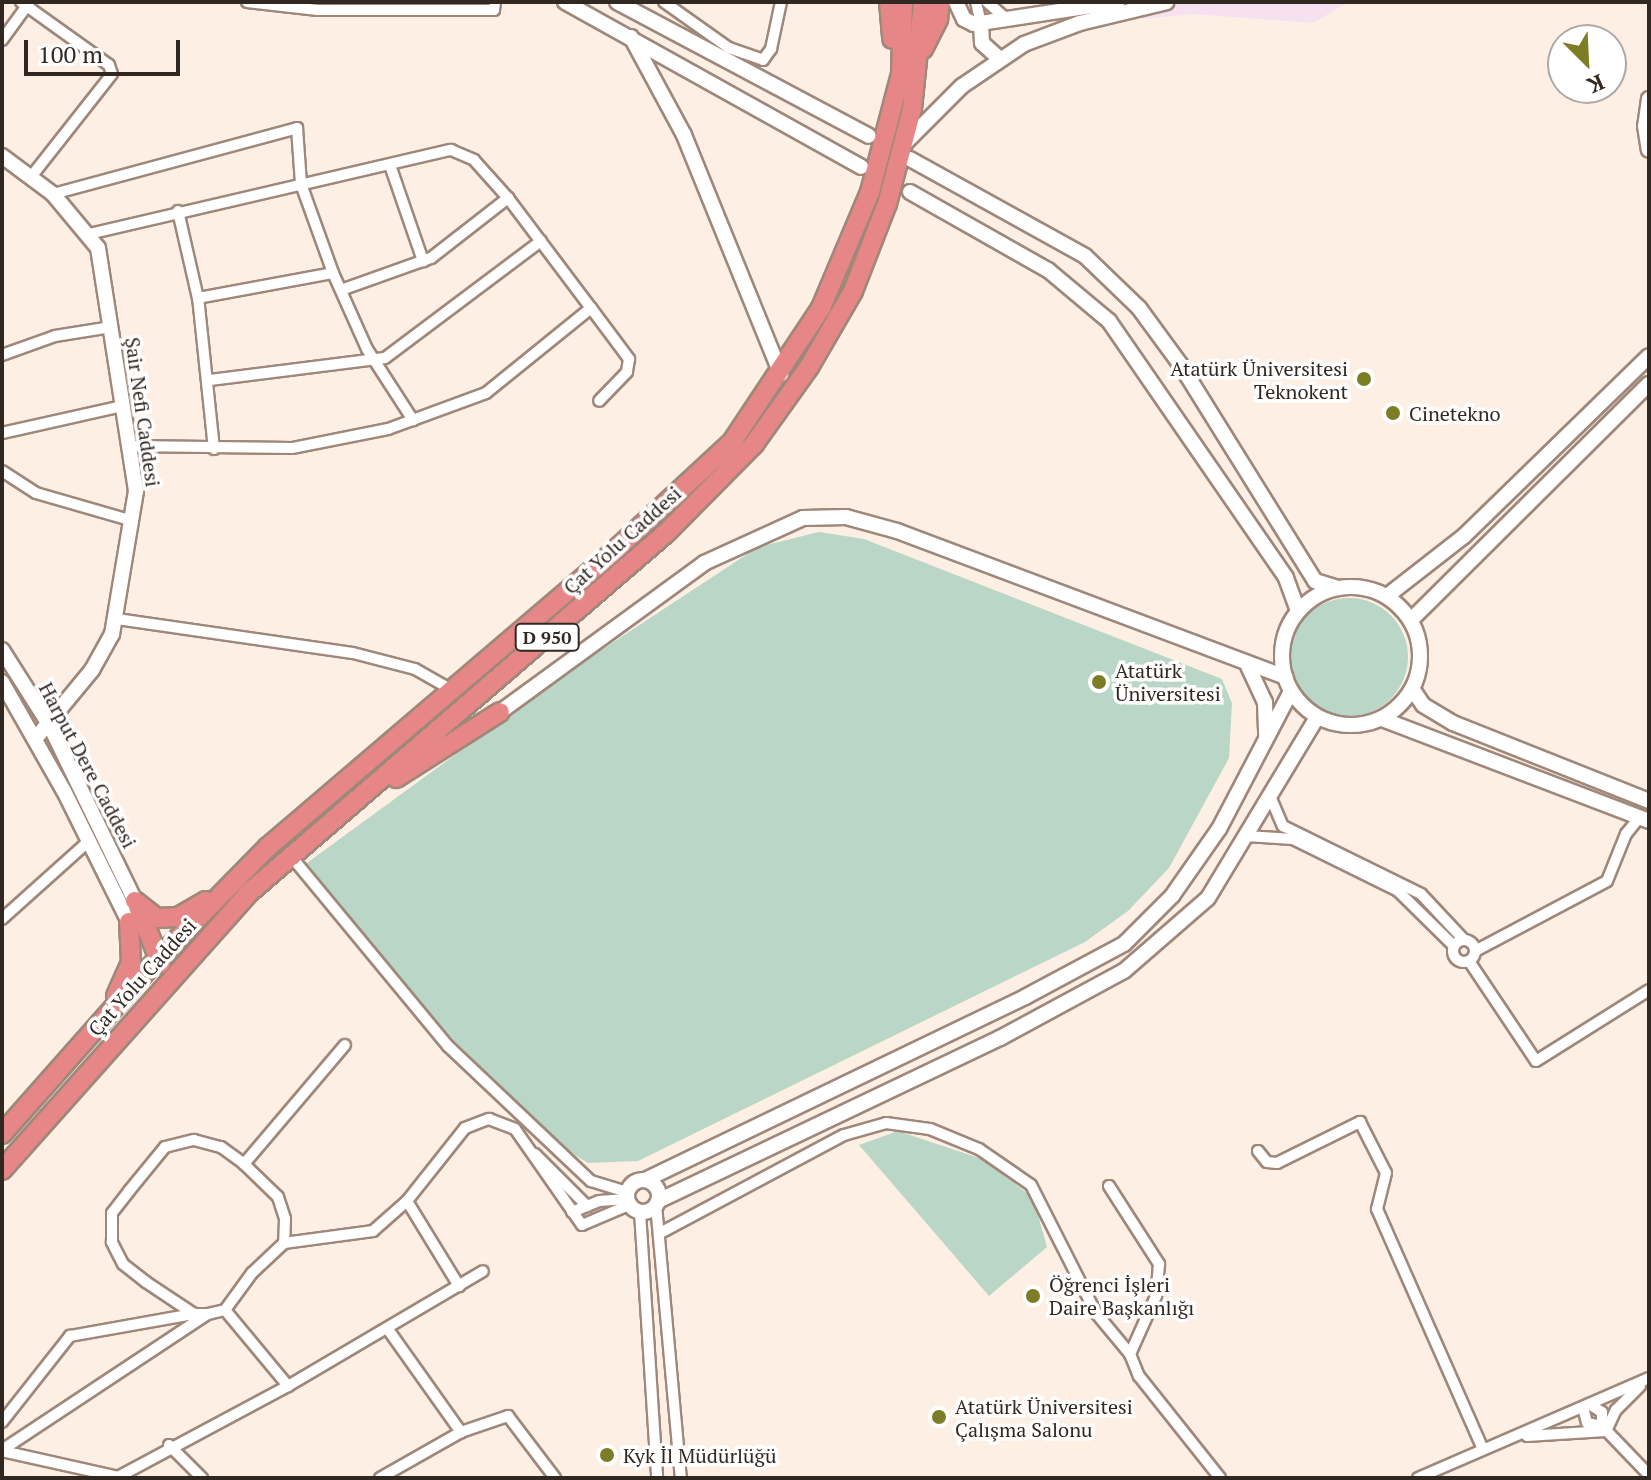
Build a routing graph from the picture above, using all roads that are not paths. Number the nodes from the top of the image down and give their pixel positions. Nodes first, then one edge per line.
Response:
1 (247, 2) edge
2 (495, 2) edge
3 (565, 2) edge
4 (617, 2) edge
5 (664, 2) edge
6 (781, 2) edge
7 (889, 2) edge
8 (903, 2) edge
9 (923, 2) edge
10 (940, 2) edge
11 (956, 2) edge
12 (976, 2) edge
13 (987, 2) edge
14 (1117, 2) edge
15 (1167, 2) edge
16 (26, 3) edge
17 (1009, 21) junction
18 (981, 24) junction
19 (631, 37) junction
20 (2, 40) edge
21 (1005, 56) junction
22 (918, 59) junction
23 (897, 91) junction
24 (1649, 99) edge
25 (869, 136) dead end
26 (1649, 150) edge
27 (906, 152) junction
28 (2, 156) edge
29 (390, 165) junction
30 (861, 167) dead end
31 (31, 177) junction
32 (301, 184) junction
33 (910, 192) dead end
34 (53, 194) junction
35 (508, 198) junction
36 (178, 211) junction
37 (89, 234) junction
38 (541, 241) junction
39 (423, 261) junction
40 (333, 273) junction
41 (341, 290) junction
42 (198, 298) junction
43 (591, 308) junction
44 (111, 327) junction
45 (2, 355) edge
46 (1649, 356) edge
47 (374, 361) junction
48 (781, 374) junction
49 (210, 380) junction
50 (1649, 384) edge
51 (599, 401) dead end
52 (123, 406) junction
53 (413, 420) junction
54 (2, 433) edge
55 (128, 446) junction
56 (214, 449) junction
57 (2, 471) edge
58 (133, 521) junction
59 (1338, 588) junction
60 (1387, 596) junction
61 (1298, 611) junction
62 (117, 619) junction
63 (1411, 620) junction
64 (2, 650) edge
65 (1248, 666) junction
66 (2, 682) edge
67 (1288, 684) junction
68 (452, 690) junction
69 (1413, 690) junction
70 (500, 712) joint
71 (1317, 717) junction
72 (1382, 719) junction
73 (50, 726) junction
74 (36, 738) junction
75 (1266, 739) junction
76 (1270, 796) junction
77 (1649, 801) edge
78 (353, 805) junction
79 (1644, 819) edge
80 (1246, 836) junction
81 (89, 841) junction
82 (290, 855) junction
83 (223, 893) junction
84 (135, 901) junction
85 (2, 919) edge
86 (129, 922) joint
87 (1459, 943) junction
88 (162, 955) junction
89 (1472, 956) junction
90 (160, 987) junction
91 (1649, 990) edge
92 (112, 1010) junction
93 (345, 1045) dead end
94 (2, 1134) edge
95 (1258, 1151) dead end
96 (531, 1152) junction
97 (244, 1164) junction
98 (2, 1170) edge
99 (645, 1180) junction
100 (1109, 1186) dead end
101 (407, 1201) junction
102 (631, 1202) junction
103 (657, 1203) junction
104 (587, 1206) junction
105 (572, 1212) junction
106 (662, 1232) junction
107 (284, 1243) junction
108 (483, 1271) dead end
109 (459, 1286) junction
110 (225, 1310) junction
111 (194, 1314) junction
112 (208, 1314) junction
113 (387, 1328) junction
114 (1130, 1354) junction
115 (670, 1357) junction
116 (648, 1361) junction
117 (1648, 1378) edge
118 (288, 1386) junction
119 (1586, 1405) junction
120 (2, 1422) edge
121 (1604, 1428) junction
122 (461, 1432) junction
123 (1517, 1436) junction
124 (169, 1445) junction
125 (1482, 1447) junction
126 (2, 1450) edge
127 (1649, 1475) edge
128 (202, 1478) edge
129 (380, 1478) edge
130 (555, 1478) edge
131 (657, 1478) edge
132 (681, 1478) edge
133 (1220, 1478) edge
134 (1418, 1478) edge

1 - 2 street
3 - 19 main road
4 - 25 main road
5 - 6 street
7 - 23 highway
8 - 23 highway, Çat Yolu Caddesi / D 950
9 - 22 highway, Çat Yolu Caddesi / D 950
10 - 22 highway
11 - 18 main road
12 - 18 street
13 - 17 street
14 - 17 main road
15 - 21 main road
16 - 20 street
16 - 31 street
17 - 18 main road
17 - 21 main road
18 - 21 main road
19 - 30 main road
19 - 48 main road
21 - 27 main road
22 - 27 highway, Çat Yolu Caddesi / D 950
23 - 48 highway, Çat Yolu Caddesi / D 950
24 - 26 main road
27 - 59 main road
27 - 78 highway, Çat Yolu Caddesi / D 950
28 - 31 main road, Şair Nefi Caddesi
29 - 32 street
29 - 35 street
29 - 39 street
31 - 34 main road, Şair Nefi Caddesi
32 - 34 street
32 - 36 street
32 - 40 street
33 - 61 main road
34 - 37 main road, Şair Nefi Caddesi
35 - 38 street
35 - 39 street
36 - 37 street
36 - 42 street
37 - 44 main road, Şair Nefi Caddesi
38 - 43 street
38 - 47 street
39 - 41 street
40 - 41 street
40 - 42 street
41 - 47 street
42 - 49 street
43 - 51 street
43 - 53 street
44 - 45 street
44 - 52 main road, Şair Nefi Caddesi
46 - 60 main road
47 - 49 street
47 - 53 street
48 - 68 highway, Çat Yolu Caddesi / D 950
49 - 56 street
50 - 63 main road
52 - 54 street
52 - 55 main road, Şair Nefi Caddesi
53 - 56 street
55 - 56 street
55 - 58 main road, Şair Nefi Caddesi
57 - 58 street
58 - 62 main road, Şair Nefi Caddesi
59 - 60 main road
59 - 61 main road
60 - 63 main road
61 - 67 main road
62 - 68 street
62 - 73 main road, Şair Nefi Caddesi
63 - 69 main road
64 - 73 main road, Harput Dere Caddesi
65 - 67 main road
65 - 70 main road
65 - 75 main road
66 - 74 main road, Harput Dere Caddesi
67 - 71 main road
67 - 75 main road
68 - 83 highway, Çat Yolu Caddesi / D 950
69 - 72 main road
69 - 77 main road
70 - 78 highway
71 - 72 main road
71 - 76 main road
72 - 79 main road
73 - 74 main road, Şair Nefi Caddesi
73 - 84 main road, Harput Dere Caddesi
74 - 81 main road, Harput Dere Caddesi
75 - 99 main road
76 - 80 main road
76 - 87 street
78 - 82 highway, Çat Yolu Caddesi / D 950
79 - 89 street
80 - 87 street
80 - 103 main road
81 - 85 street
81 - 86 main road, Harput Dere Caddesi
82 - 90 highway, Çat Yolu Caddesi / D 950
82 - 102 street
83 - 84 highway
83 - 88 highway, Çat Yolu Caddesi / D 950
84 - 88 highway
86 - 92 highway
87 - 89 street
87 - 89 street
88 - 90 highway
88 - 92 highway, Çat Yolu Caddesi / D 950
89 - 91 street
90 - 98 highway, Çat Yolu Caddesi / D 950
92 - 94 highway, Çat Yolu Caddesi / D 950
93 - 97 street
95 - 125 street
96 - 101 street
96 - 104 street
96 - 105 street
97 - 107 street
97 - 111 street
99 - 102 main road
99 - 103 main road
100 - 114 street
101 - 107 street
101 - 109 street
102 - 103 main road
102 - 104 street
102 - 105 street
102 - 116 street
103 - 106 street
104 - 105 street
106 - 114 street
106 - 115 street
107 - 110 street
108 - 109 street
109 - 113 street
110 - 112 street
110 - 118 street
111 - 112 street
111 - 120 street
112 - 126 street
113 - 118 street
113 - 122 street
114 - 133 street
115 - 116 street
115 - 132 street
116 - 131 street
117 - 119 street
117 - 121 street
118 - 124 street
119 - 121 street
119 - 121 street
119 - 123 street
121 - 123 street
121 - 127 street
122 - 129 street
122 - 130 street
123 - 125 street
124 - 126 street
124 - 128 street
125 - 134 street

